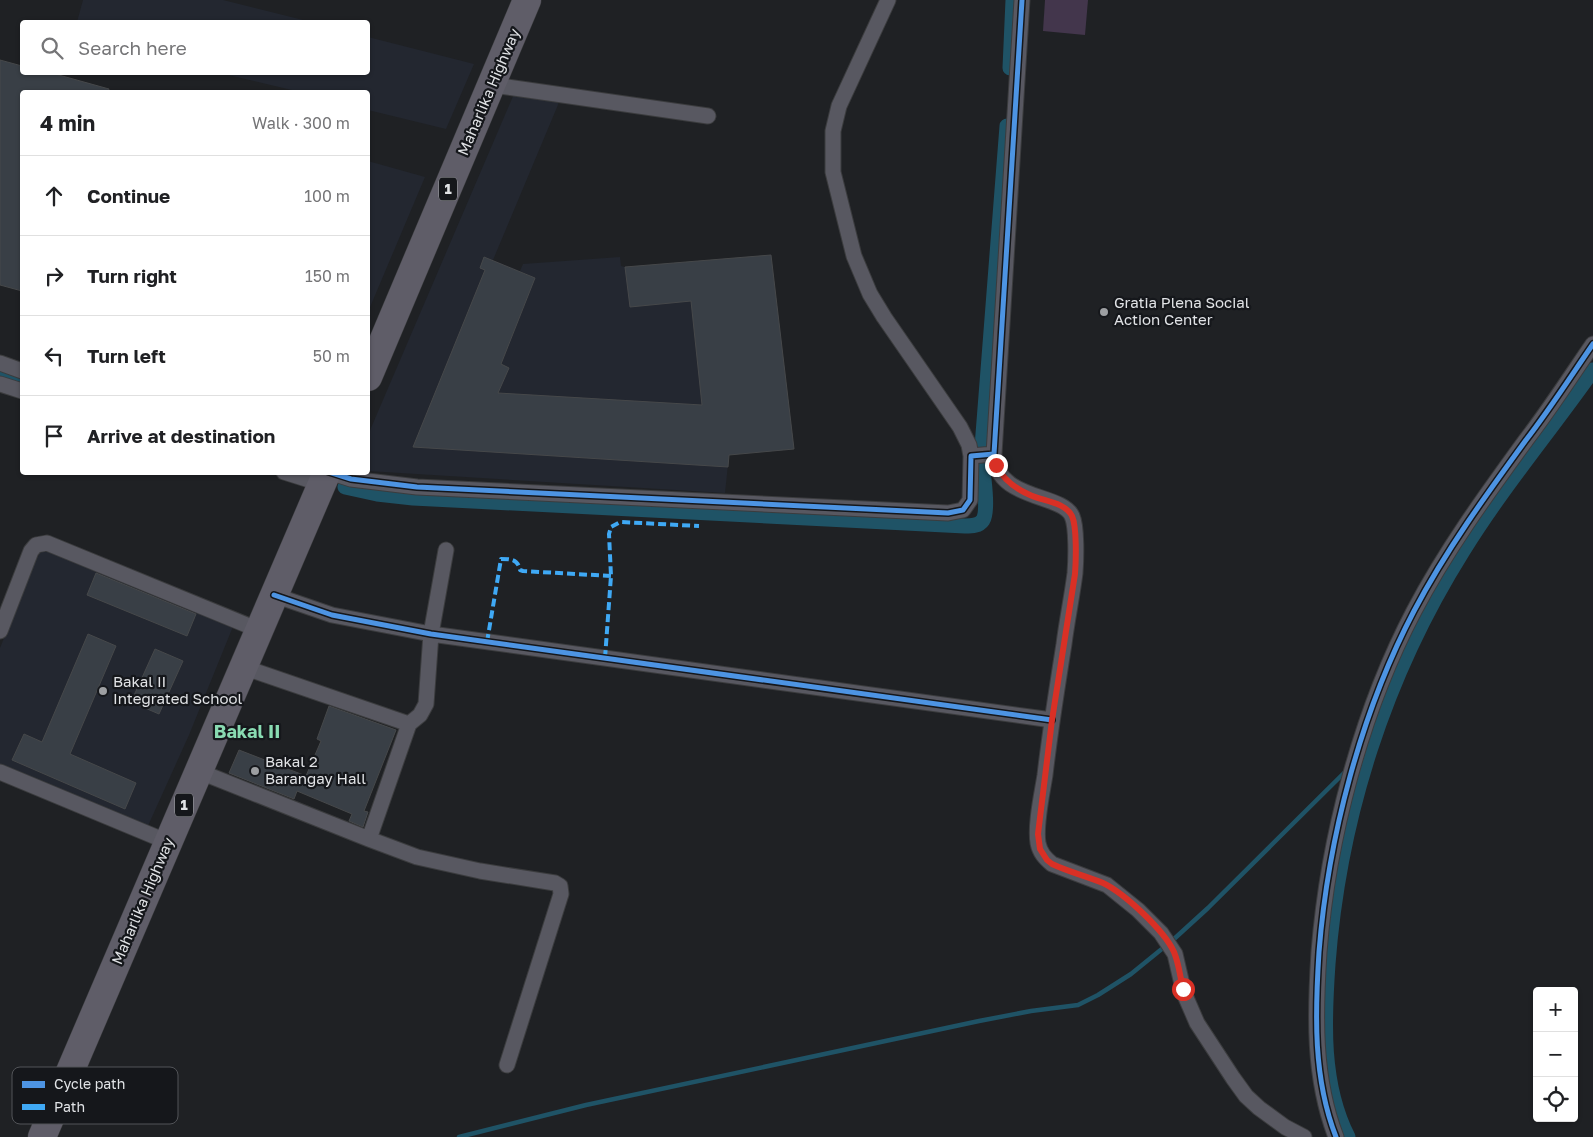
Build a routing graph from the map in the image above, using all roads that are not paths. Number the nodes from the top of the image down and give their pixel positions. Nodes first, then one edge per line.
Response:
1 (528, 0) edge
2 (888, 0) edge
3 (1022, 0) edge
4 (493, 85) junction
5 (708, 116) dead end
6 (1593, 344) edge
7 (0, 363) edge
8 (20, 370) edge
9 (370, 372) edge
10 (0, 384) edge
11 (20, 390) edge
12 (994, 454) junction
13 (971, 456) junction
14 (326, 476) edge
15 (446, 550) dead end
16 (274, 595) junction
17 (259, 630) junction
18 (0, 631) edge
19 (431, 634) junction
20 (243, 666) junction
21 (1052, 720) junction
22 (409, 724) junction
23 (198, 771) junction
24 (0, 772) edge
25 (369, 839) junction
26 (168, 842) junction
27 (507, 1065) dead end
28 (72, 1067) edge
29 (48, 1124) edge
30 (42, 1137) edge
31 (1304, 1137) edge
32 (1336, 1137) edge

1 - 4 highway, Maharlika Highway / 1
2 - 13 street
3 - 12 street
4 - 5 street
4 - 9 highway, Maharlika Highway / 1
6 - 32 street
7 - 8 street
10 - 11 street
12 - 13 street
12 - 21 street
13 - 14 street
14 - 16 highway, Maharlika Highway / 1
15 - 19 street
16 - 17 highway, Maharlika Highway / 1
16 - 19 street
17 - 18 street
17 - 20 highway, Maharlika Highway / 1
19 - 21 street
19 - 22 street
20 - 22 street
20 - 23 highway, Maharlika Highway / 1
21 - 31 street
22 - 25 street
23 - 25 street
23 - 26 highway, Maharlika Highway / 1
24 - 26 street
25 - 27 street
26 - 28 highway, Maharlika Highway / 1
29 - 30 highway, Maharlika Highway / 1

